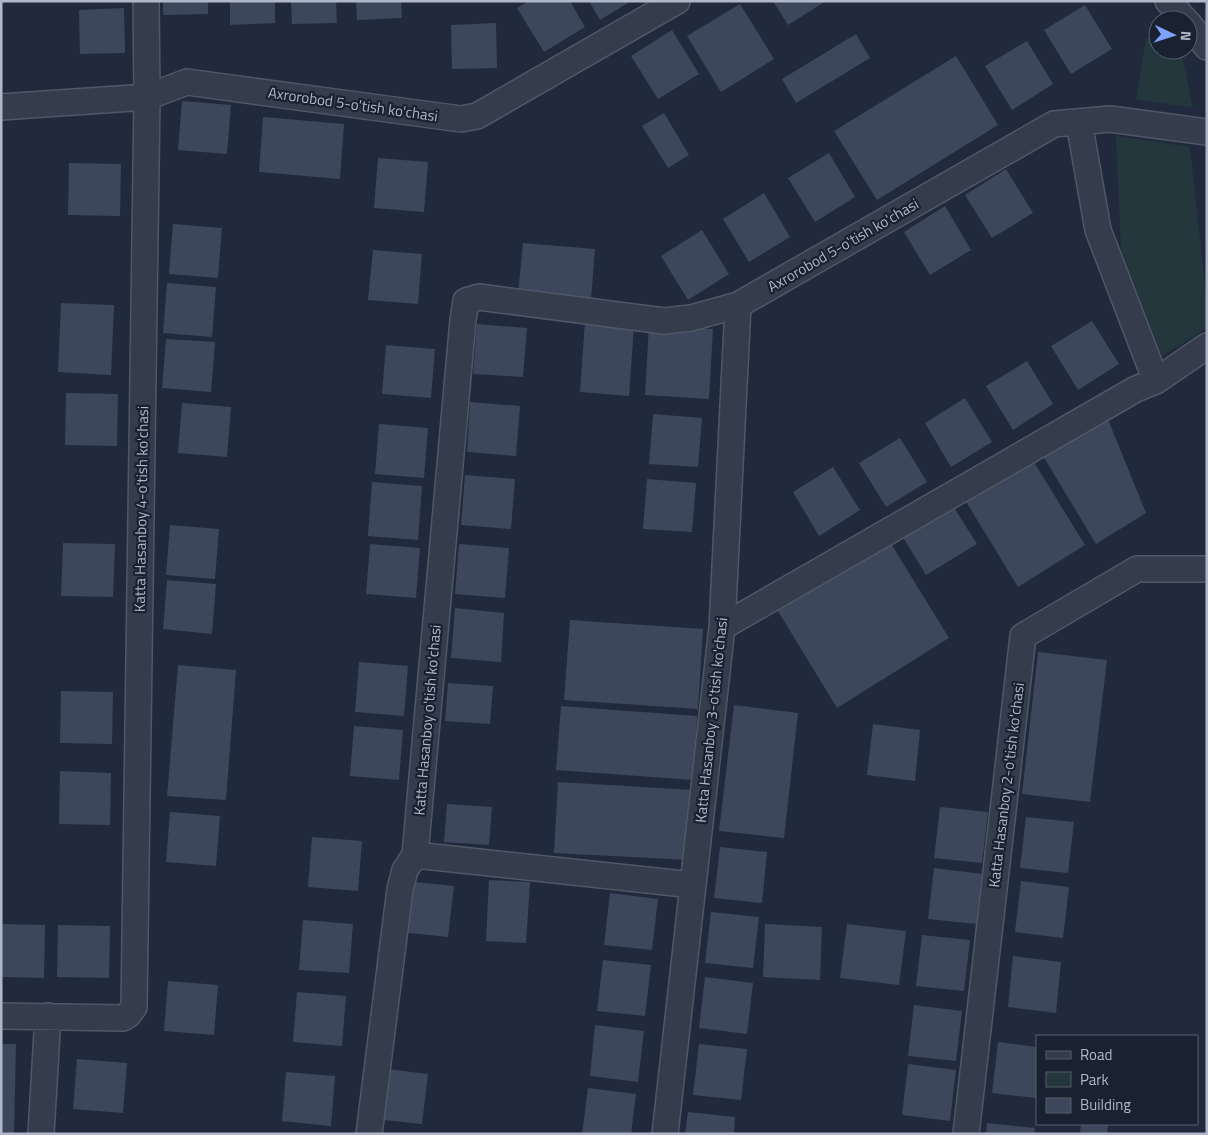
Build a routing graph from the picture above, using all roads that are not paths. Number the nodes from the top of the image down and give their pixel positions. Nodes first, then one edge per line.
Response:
1 (146, 1) edge
2 (678, 1) edge
3 (1198, 36) edge
4 (1207, 47) edge
5 (147, 97) junction
6 (1, 108) edge
7 (1079, 122) junction
8 (1207, 132) edge
9 (466, 301) joint
10 (738, 305) junction
11 (1207, 346) edge
12 (1156, 381) junction
13 (1207, 569) edge
14 (722, 627) junction
15 (415, 855) junction
16 (693, 885) junction
17 (1, 1016) edge
18 (48, 1016) junction
19 (41, 1134) edge
20 (369, 1134) edge
21 (665, 1134) edge
22 (966, 1134) edge

1 - 5 street, Katta Hasanboy 4-o'tish ko'chasi
2 - 5 street, Axrorobod 5-o'tish ko'chasi
3 - 4 street
5 - 6 street, Axrorobod 5-o'tish ko'chasi
5 - 18 street, Katta Hasanboy 4-o'tish ko'chasi
7 - 8 street, Axrorobod 5-o'tish ko'chasi
7 - 10 street, Axrorobod 5-o'tish ko'chasi
7 - 12 street
9 - 10 street, Axrorobod 5-o'tish ko'chasi
9 - 15 street, Katta Hasanboy o'tish ko'chasi
10 - 14 street, Katta Hasanboy 3-o'tish ko'chasi
11 - 12 street
12 - 14 street
13 - 22 street, Katta Hasanboy 2-o'tish ko'chasi
14 - 16 street, Katta Hasanboy 3-o'tish ko'chasi
15 - 16 street
15 - 20 street, Katta Hasanboy o'tish ko'chasi
16 - 21 street, Katta Hasanboy 3-o'tish ko'chasi
17 - 18 street
18 - 19 street

